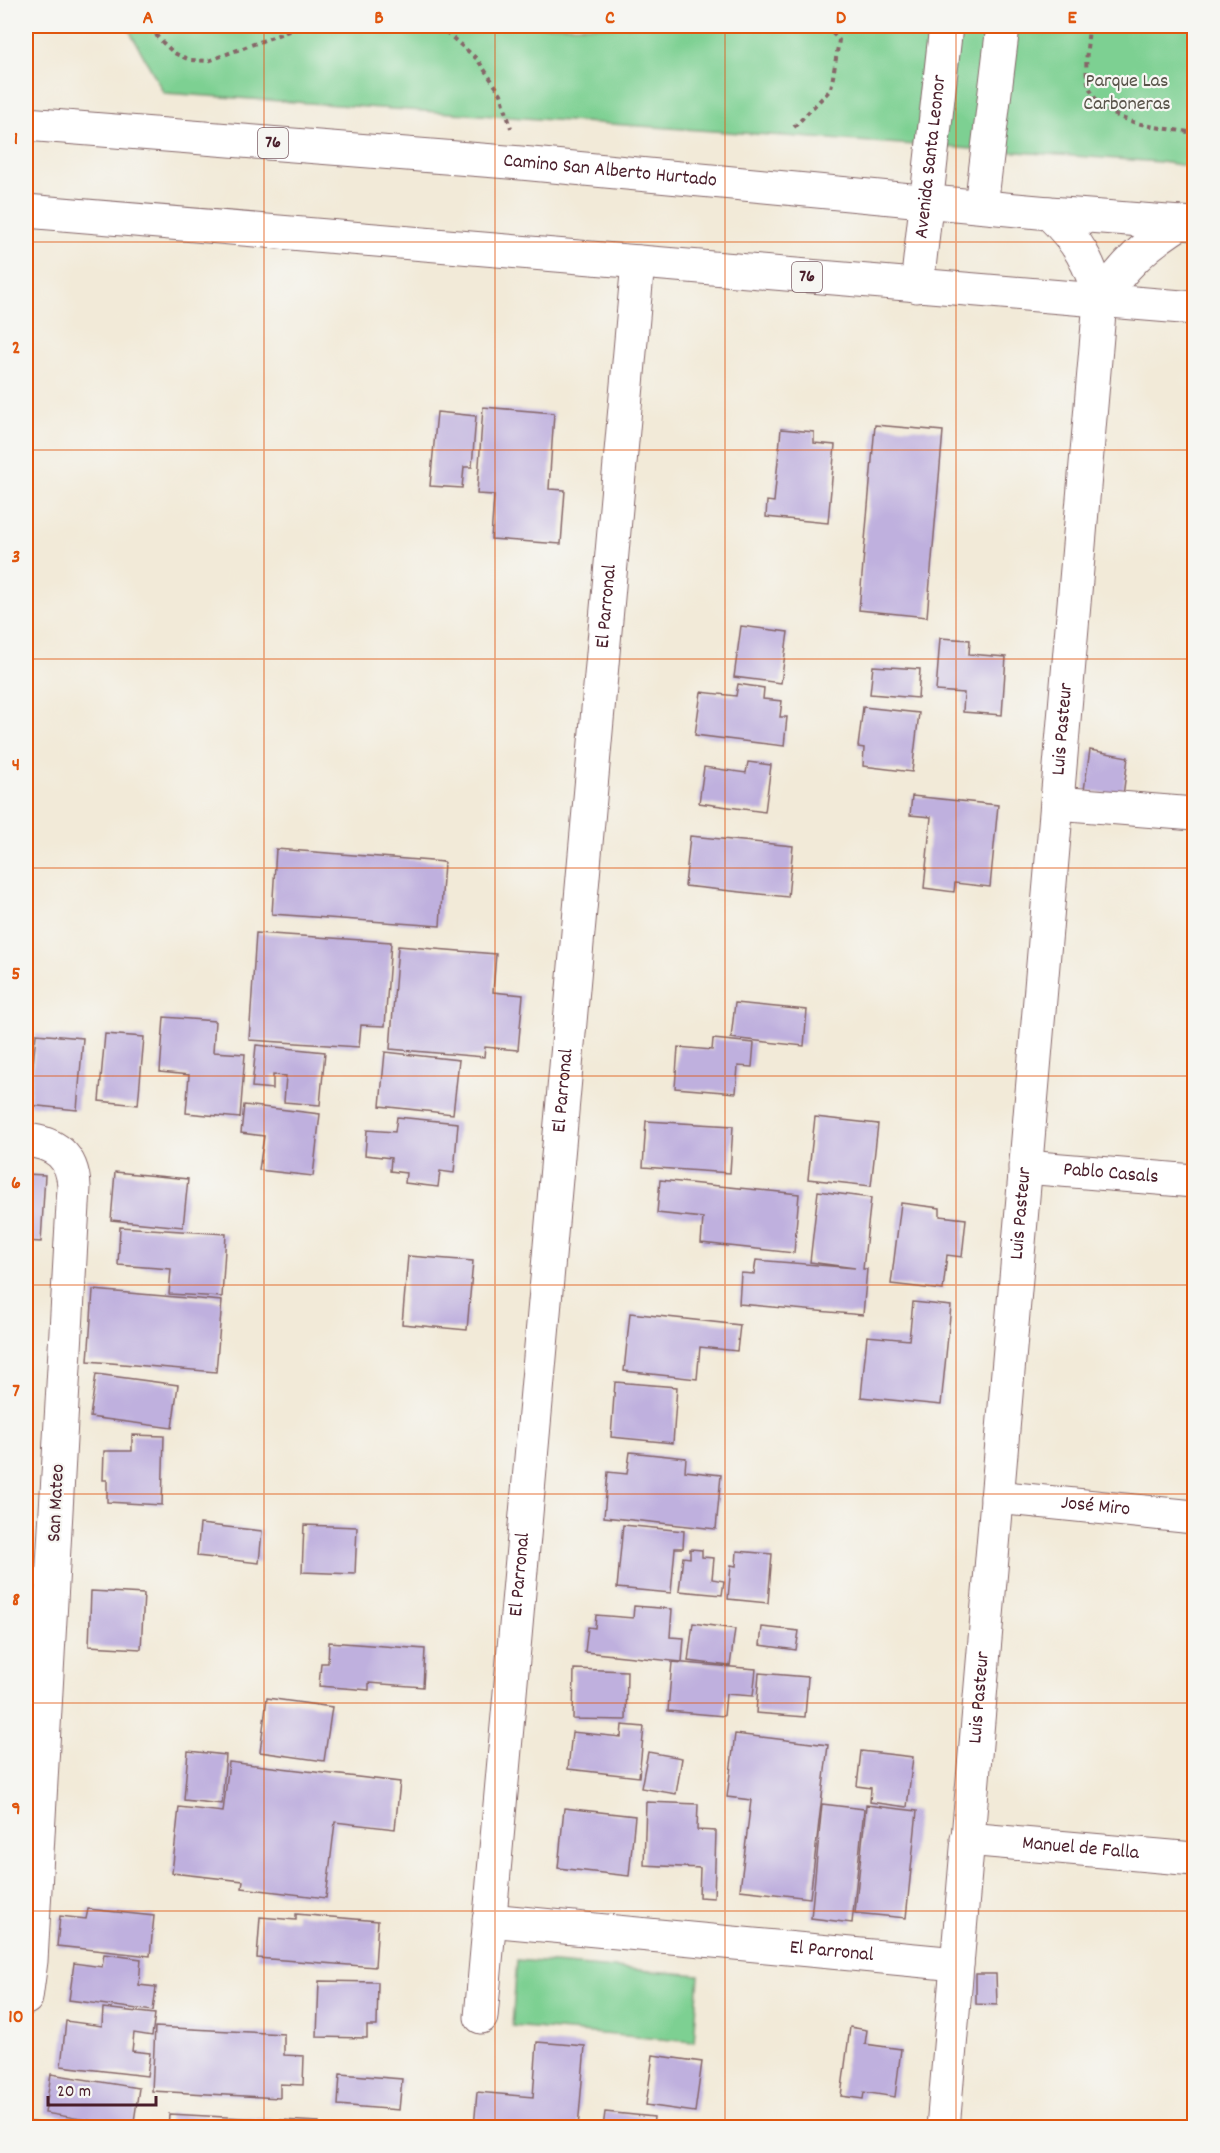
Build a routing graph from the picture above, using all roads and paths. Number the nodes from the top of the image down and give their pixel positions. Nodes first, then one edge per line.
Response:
1 (153, 26) edge
2 (302, 26) edge
3 (439, 26) edge
4 (692, 26) edge
5 (826, 26) edge
6 (946, 26) edge
7 (1003, 26) edge
8 (1089, 26) edge
9 (687, 28) dead end
10 (26, 124) edge
11 (794, 127) dead end
12 (1194, 133) edge
13 (521, 163) junction
14 (925, 201) junction
15 (981, 206) junction
16 (26, 211) edge
17 (1049, 213) junction
18 (1187, 224) edge
19 (638, 262) junction
20 (917, 286) junction
21 (1100, 301) junction
22 (1194, 308) edge
23 (1057, 803) junction
24 (1194, 814) edge
25 (26, 1140) edge
26 (1025, 1167) junction
27 (1194, 1180) edge
28 (997, 1497) junction
29 (1194, 1517) edge
30 (967, 1839) junction
31 (31, 1853) edge
32 (1194, 1858) edge
33 (489, 1920) junction
34 (957, 1964) junction
35 (26, 1998) edge
36 (481, 2017) dead end
37 (943, 2127) edge

1 - 2 path
3 - 13 path
4 - 9 path
5 - 11 path
6 - 14 street, Avenida Santa Leonor
7 - 15 street
8 - 12 path
10 - 13 street, Camino San Alberto Hurtado / 76
13 - 14 street, Camino San Alberto Hurtado / 76
14 - 15 street, Camino San Alberto Hurtado / 76
14 - 20 street, Avenida Santa Leonor
15 - 17 street, Camino San Alberto Hurtado / 76
16 - 19 street, 76
17 - 18 street, Camino San Alberto Hurtado / 76
17 - 21 street
18 - 21 street
19 - 20 street, 76
19 - 33 street, El Parronal
20 - 21 street, 76
21 - 22 street, 76
21 - 23 street, Luis Pasteur
23 - 24 street
23 - 26 street, Luis Pasteur
25 - 31 street, San Mateo
26 - 27 street, Pablo Casals
26 - 28 street, Luis Pasteur
28 - 29 street, José Miro
28 - 30 street, Luis Pasteur
30 - 32 street, Manuel de Falla
30 - 34 street, Luis Pasteur
31 - 35 street, San Mateo
33 - 34 street, El Parronal
33 - 36 street, El Parronal
34 - 37 street, Luis Pasteur

